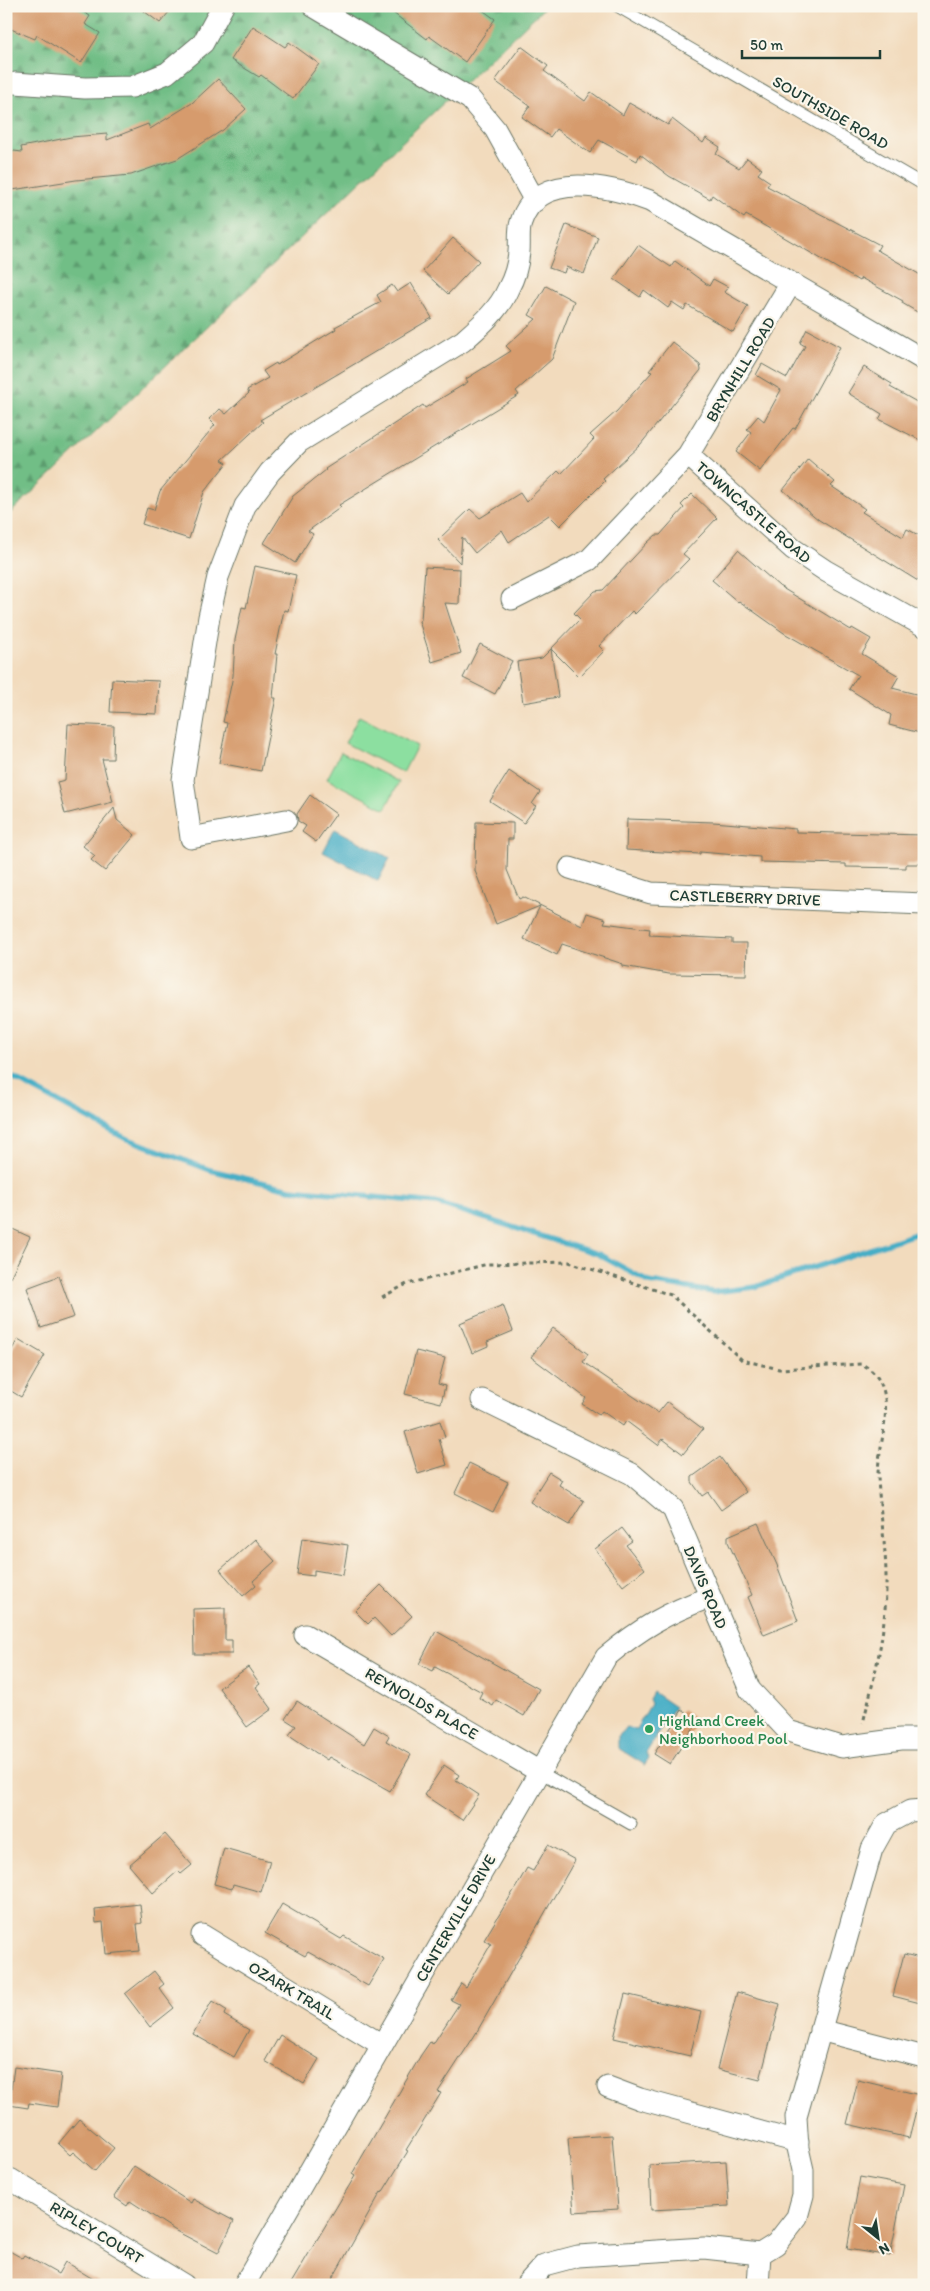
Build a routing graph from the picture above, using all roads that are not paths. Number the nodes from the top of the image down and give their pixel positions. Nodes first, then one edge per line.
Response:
1 (223, 6) edge
2 (313, 6) edge
3 (617, 6) edge
4 (15, 83) dead end
5 (924, 185) edge
6 (535, 201) junction
7 (791, 283) junction
8 (924, 360) edge
9 (688, 455) junction
10 (512, 600) dead end
11 (924, 626) edge
12 (286, 820) dead end
13 (570, 868) dead end
14 (924, 904) edge
15 (482, 1400) dead end
16 (710, 1597) junction
17 (305, 1635) dead end
18 (924, 1739) edge
19 (540, 1772) junction
20 (924, 1810) edge
21 (631, 1824) dead end
22 (202, 1935) dead end
23 (820, 2030) junction
24 (382, 2045) junction
25 (924, 2057) edge
26 (608, 2087) dead end
27 (798, 2142) junction
28 (10, 2178) dead end
29 (760, 2254) junction
30 (184, 2285) edge
31 (244, 2285) edge
32 (526, 2285) edge
33 (758, 2285) edge

1 - 4 street
2 - 6 street
3 - 5 lane, SOUTHSIDE ROAD
6 - 7 street
6 - 12 street
7 - 8 street
7 - 9 street, BRYNHILL ROAD
9 - 10 street, BRYNHILL ROAD
9 - 11 street, TOWNCASTLE ROAD
13 - 14 street, CASTLEBERRY DRIVE
15 - 16 street, DAVIS ROAD
16 - 18 street, DAVIS ROAD
16 - 19 street, CENTERVILLE DRIVE
17 - 19 street, REYNOLDS PLACE
19 - 21 lane
19 - 24 street, CENTERVILLE DRIVE
20 - 23 street
22 - 24 street, OZARK TRAIL
23 - 25 street
23 - 27 street
24 - 31 street, CENTERVILLE DRIVE
26 - 27 street
27 - 29 street
28 - 30 street, RIPLEY COURT
29 - 32 street
29 - 33 street

